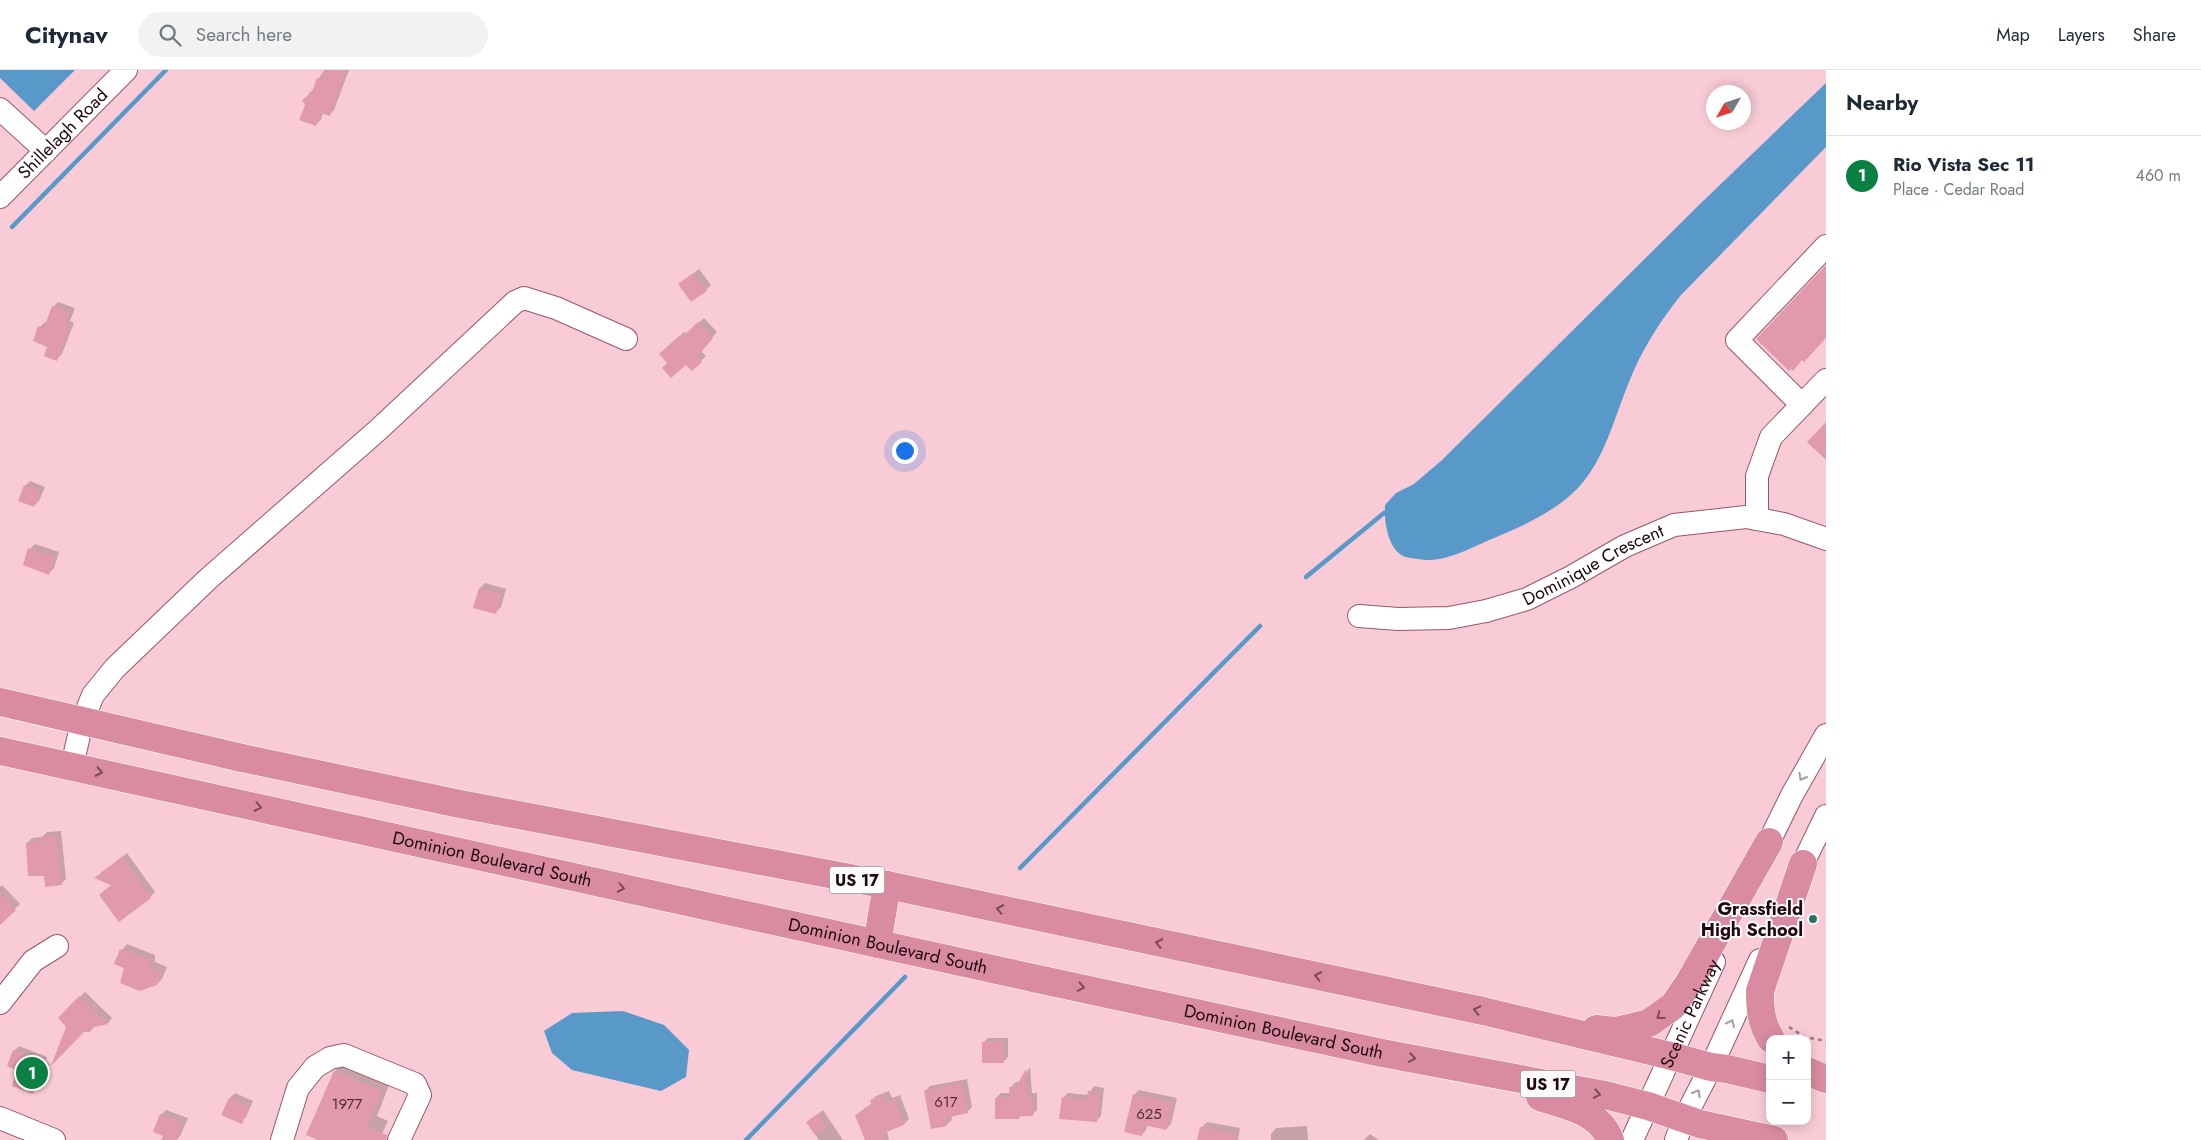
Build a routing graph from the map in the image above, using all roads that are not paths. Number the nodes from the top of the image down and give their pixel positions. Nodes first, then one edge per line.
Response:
1 (126, 70) edge
2 (0, 110) edge
3 (46, 151) junction
4 (0, 197) edge
5 (1826, 246) edge
6 (626, 338) dead end
7 (1826, 380) edge
8 (1802, 405) junction
9 (1757, 519) junction
10 (1826, 539) edge
11 (1359, 616) dead end
12 (0, 702) edge
13 (82, 722) junction
14 (1826, 735) edge
15 (0, 751) edge
16 (72, 766) junction
17 (1826, 816) edge
18 (1769, 842) junction
19 (1803, 864) junction
20 (887, 885) junction
21 (877, 944) junction
22 (57, 946) dead end
23 (0, 1003) edge
24 (1519, 1019) junction
25 (1777, 1031) edge
26 (1671, 1056) junction
27 (1446, 1064) junction
28 (1711, 1068) junction
29 (1811, 1073) edge
30 (1766, 1078) edge
31 (1826, 1079) edge
32 (1811, 1088) edge
33 (1826, 1091) edge
34 (1648, 1106) junction
35 (0, 1118) edge
36 (1680, 1130) edge
37 (54, 1140) edge
38 (282, 1140) edge
39 (399, 1140) edge
40 (1610, 1140) edge
41 (1632, 1140) edge
42 (1774, 1140) edge

1 - 3 street, Shillelagh Road
2 - 3 street
3 - 4 street, Shillelagh Road
5 - 8 street
6 - 13 street
7 - 8 street
8 - 9 street
9 - 10 street, Dominique Crescent
9 - 11 street, Dominique Crescent
12 - 13 highway, US 17
13 - 16 street
13 - 20 highway, US 17
14 -> 18 street, Scenic Parkway
15 - 16 highway, Dominion Boulevard South / US 17
16 -> 21 highway, Dominion Boulevard South / US 17
17 - 19 street
18 -> 24 highway
18 - 26 street, Scenic Parkway
19 - 25 highway
28 -> 19 street
20 - 21 highway
24 -> 20 highway, US 17
21 -> 27 highway, Dominion Boulevard South / US 17
22 - 23 street
24 - 26 highway, US 17
26 - 28 highway, US 17
26 - 34 street, Scenic Parkway
27 -> 34 highway, Dominion Boulevard South / US 17
27 - 40 highway
28 - 30 highway, US 17
36 -> 28 street
29 - 31 highway
32 - 33 highway
34 - 36 highway, Dominion Boulevard South / US 17
34 - 41 street, Scenic Parkway
35 - 37 street
36 - 42 highway, Dominion Boulevard South / US 17
38 - 39 street

